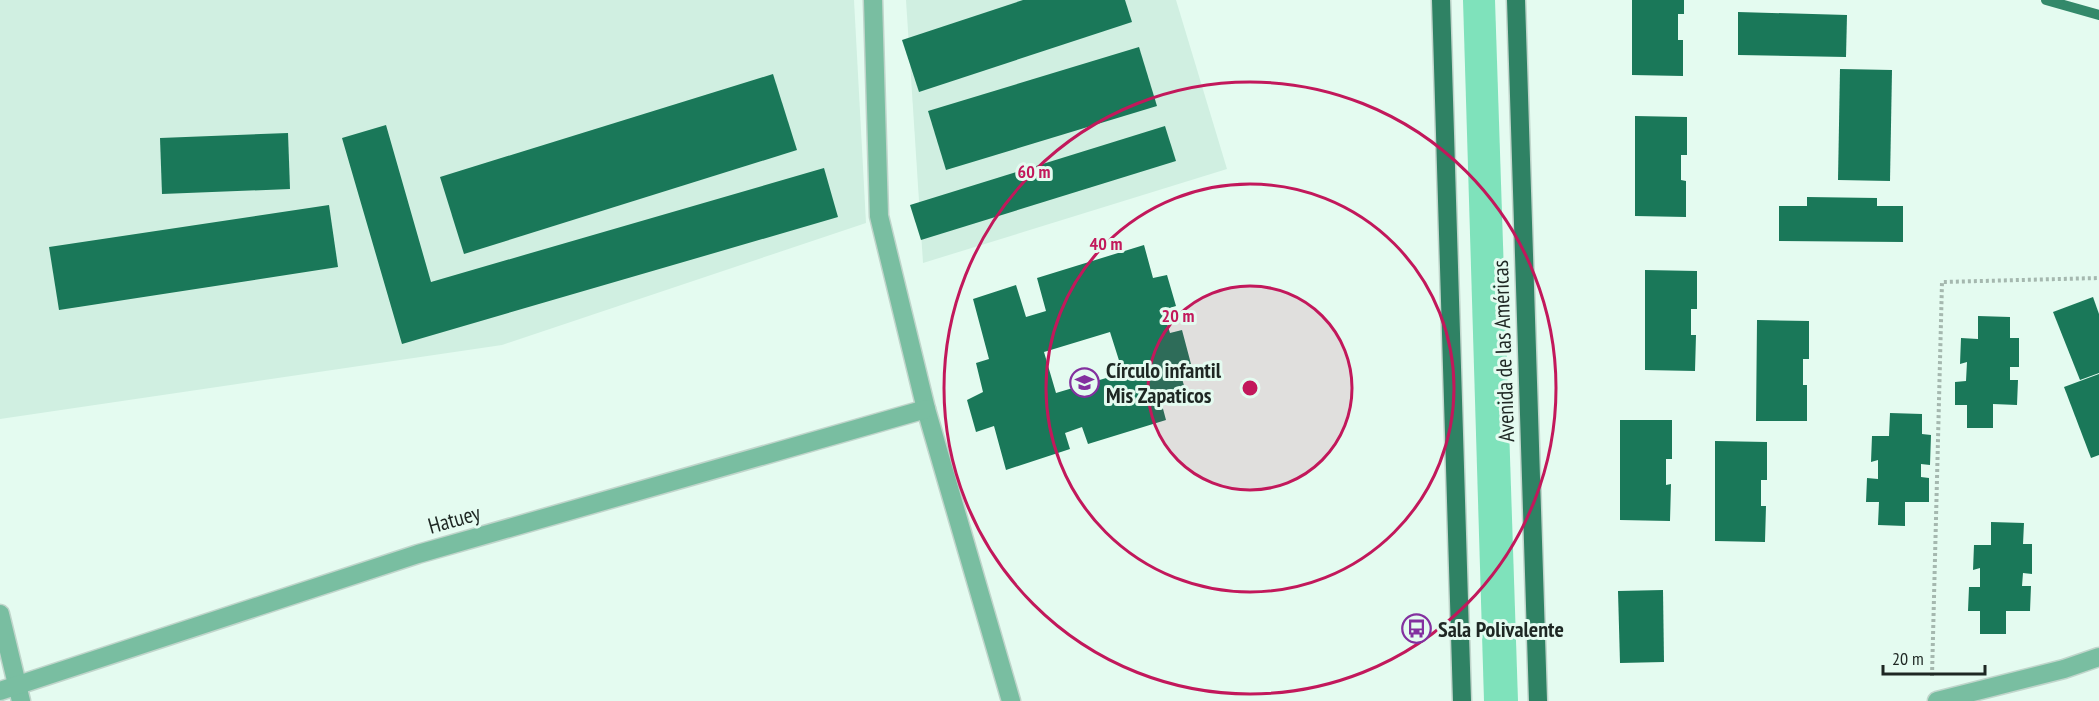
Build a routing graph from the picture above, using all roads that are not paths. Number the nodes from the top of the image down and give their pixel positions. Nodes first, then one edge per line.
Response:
1 (873, 0) edge
2 (1441, 0) edge
3 (1516, 0) edge
4 (926, 409) junction
5 (0, 614) edge
6 (2099, 657) edge
7 (12, 693) edge
8 (1011, 701) edge
9 (1462, 701) edge
10 (1538, 701) edge
11 (1937, 701) edge

1 - 4 street
2 - 9 main road
3 - 10 main road, Avenida de las Américas
4 - 7 street, Hatuey
4 - 8 street
5 - 7 street
6 - 11 street

